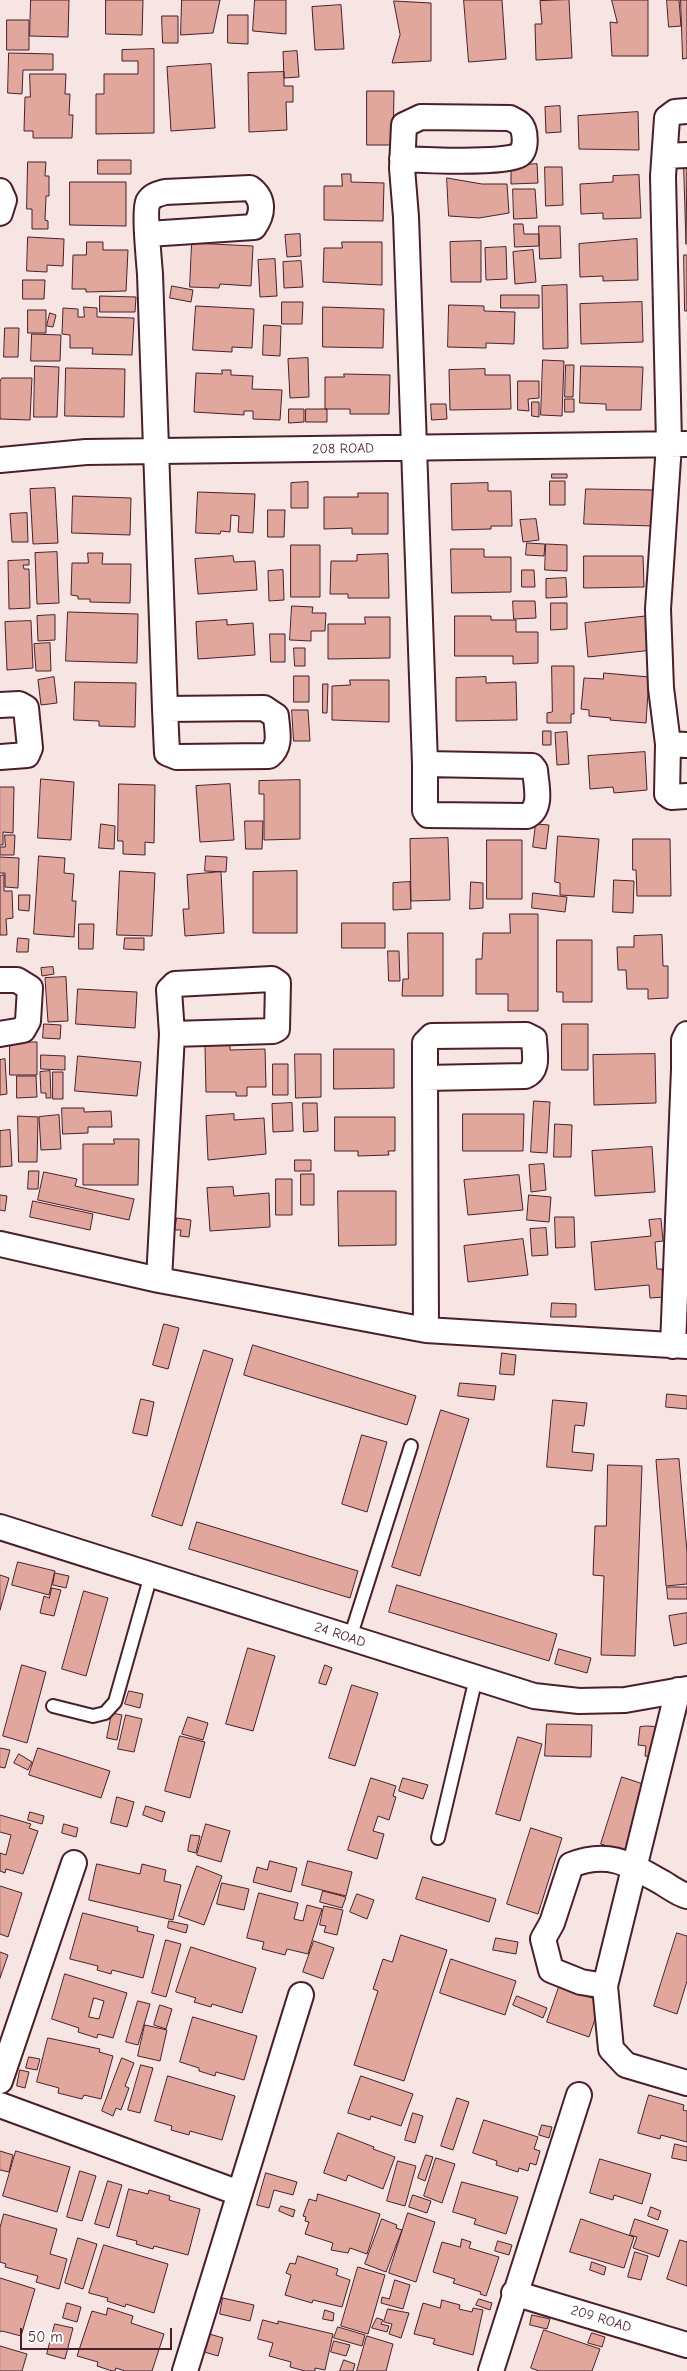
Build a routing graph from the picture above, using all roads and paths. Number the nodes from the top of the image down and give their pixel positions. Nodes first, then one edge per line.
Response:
1 (687, 111) edge
2 (676, 156) edge
3 (402, 159) junction
4 (0, 191) edge
5 (0, 213) edge
6 (148, 234) dead end
7 (678, 444) edge
8 (414, 448) junction
9 (156, 451) junction
10 (0, 460) edge
11 (0, 704) edge
12 (165, 709) junction
13 (678, 744) edge
14 (0, 756) edge
15 (425, 764) junction
16 (687, 796) edge
17 (0, 980) edge
18 (0, 1034) edge
19 (172, 1034) junction
20 (687, 1034) edge
21 (686, 1069) edge
22 (425, 1078) dead end
23 (0, 1244) edge
24 (159, 1280) junction
25 (426, 1330) junction
26 (680, 1346) edge
27 (411, 1446) dead end
28 (0, 1527) edge
29 (152, 1575) junction
30 (350, 1638) junction
31 (476, 1678) junction
32 (683, 1690) edge
33 (53, 1706) dead end
34 (438, 1838) dead end
35 (74, 1863) dead end
36 (633, 1867) junction
37 (687, 1896) edge
38 (605, 1986) junction
39 (302, 1995) dead end
40 (0, 2081) edge
41 (687, 2083) edge
42 (579, 2095) dead end
43 (0, 2105) edge
44 (239, 2193) junction
45 (514, 2293) junction
46 (687, 2345) edge
47 (185, 2371) edge
48 (491, 2371) edge

1 - 2 street
2 - 7 street
3 - 3 street
3 - 8 street
4 - 5 street
6 - 9 street
7 - 8 street, 208 ROAD
7 - 13 street
8 - 9 street, 208 ROAD
8 - 15 street
9 - 10 street, 208 ROAD
9 - 12 street
11 - 14 street
12 - 12 street
13 - 16 street
15 - 15 street
17 - 18 street
19 - 19 street
19 - 24 street
20 - 21 street
21 - 26 street
22 - 25 street
23 - 24 street
24 - 25 street
25 - 26 street
27 - 30 lane
28 - 29 street, 24 ROAD
29 - 30 street, 24 ROAD
29 - 33 lane
30 - 31 street, 24 ROAD
31 - 32 street, 24 ROAD
31 - 34 lane
32 - 36 street
35 - 40 street
36 - 37 street
36 - 38 street
36 - 38 street
38 - 41 street
39 - 44 street
42 - 45 street
43 - 44 street
44 - 47 street
45 - 46 street, 209 ROAD
45 - 48 street

